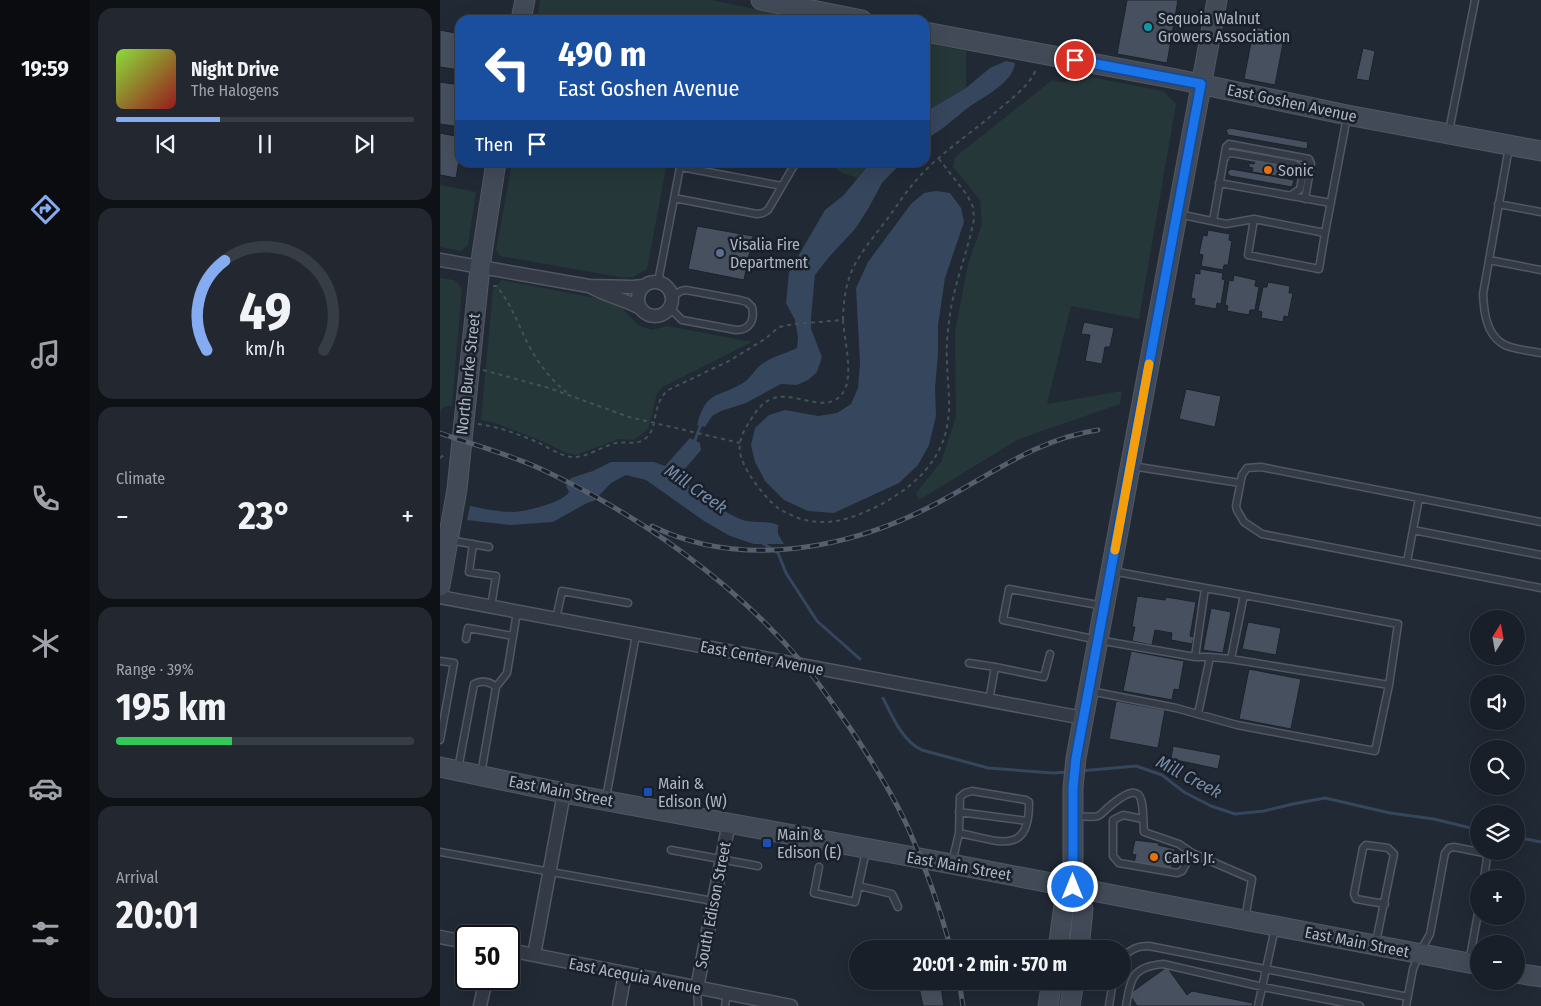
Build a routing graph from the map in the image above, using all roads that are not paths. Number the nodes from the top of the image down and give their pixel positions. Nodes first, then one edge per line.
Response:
1 (525, 0) edge
2 (761, 0) edge
3 (1217, 0) edge
4 (1475, 0) edge
5 (522, 15) edge
6 (837, 15) edge
7 (930, 33) edge
8 (1201, 84) junction
9 (1347, 115) junction
10 (1449, 134) junction
11 (1509, 145) junction
12 (1541, 151) edge
13 (1224, 158) junction
14 (495, 167) edge
15 (681, 167) edge
16 (691, 167) edge
17 (793, 167) edge
18 (1219, 183) junction
19 (782, 186) junction
20 (1290, 196) junction
21 (674, 198) junction
22 (1305, 199) junction
23 (1331, 203) junction
24 (1498, 204) junction
25 (1541, 212) edge
26 (1177, 214) junction
27 (1254, 219) junction
28 (1213, 221) junction
29 (1325, 233) junction
30 (440, 260) edge
31 (1489, 260) junction
32 (480, 267) junction
33 (1541, 270) edge
34 (658, 282) junction
35 (589, 286) junction
36 (644, 286) junction
37 (671, 303) junction
38 (640, 308) junction
39 (1541, 353) edge
40 (1131, 466) junction
41 (1240, 483) junction
42 (1419, 498) junction
43 (1541, 522) edge
44 (1413, 530) junction
45 (448, 540) junction
46 (473, 544) junction
47 (489, 547) dead end
48 (1541, 555) edge
49 (1408, 562) junction
50 (1111, 571) junction
51 (440, 586) edge
52 (1205, 588) junction
53 (1541, 588) edge
54 (1244, 595) junction
55 (440, 597) edge
56 (628, 603) dead end
57 (1105, 606) junction
58 (491, 607) junction
59 (517, 612) junction
60 (556, 619) junction
61 (636, 634) junction
62 (514, 636) junction
63 (466, 640) dead end
64 (1098, 640) junction
65 (1050, 654) dead end
66 (1210, 656) junction
67 (1195, 657) junction
68 (1231, 659) junction
69 (440, 661) edge
70 (969, 663) dead end
71 (995, 667) junction
72 (1389, 685) junction
73 (496, 688) junction
74 (1089, 691) junction
75 (989, 701) junction
76 (1198, 714) junction
77 (1083, 718) junction
78 (440, 740) edge
79 (449, 769) edge
80 (480, 776) junction
81 (564, 793) junction
82 (606, 800) junction
83 (959, 812) junction
84 (1073, 816) junction
85 (1143, 819) junction
86 (1027, 821) junction
87 (729, 822) junction
88 (959, 833) junction
89 (866, 849) junction
90 (671, 850) dead end
91 (440, 852) edge
92 (1192, 853) junction
93 (722, 859) junction
94 (952, 864) junction
95 (758, 866) dead end
96 (819, 867) dead end
97 (1486, 870) edge
98 (550, 871) junction
99 (859, 886) junction
100 (1073, 887) junction
101 (713, 901) junction
102 (1385, 904) junction
103 (898, 907) dead end
104 (1244, 920) junction
105 (1275, 926) junction
106 (440, 937) edge
107 (455, 940) edge
108 (1059, 940) edge
109 (1081, 940) edge
110 (1376, 946) junction
111 (1131, 950) edge
112 (520, 952) edge
113 (1419, 954) junction
114 (534, 955) junction
115 (1470, 963) edge
116 (1266, 970) junction
117 (625, 973) junction
118 (1525, 974) edge
119 (1541, 977) edge
120 (1263, 987) junction
121 (696, 988) junction
122 (484, 990) edge
123 (1051, 990) edge
124 (1073, 990) edge
125 (1111, 990) edge
126 (1408, 997) junction
127 (726, 1000) edge
128 (755, 1003) edge
129 (480, 1006) edge
130 (619, 1006) edge
131 (698, 1006) edge
132 (791, 1006) edge
133 (1048, 1006) edge
134 (1070, 1006) edge
135 (1108, 1006) edge
136 (1126, 1006) edge
137 (1258, 1006) edge
138 (1360, 1006) edge
139 (1406, 1006) edge

1 - 5 street
2 - 6 street
3 - 8 street
4 - 10 lane
7 - 8 street, East Goshen Avenue
8 - 9 street, East Goshen Avenue
8 - 26 street
9 - 10 street, East Goshen Avenue
9 - 23 lane
10 - 11 street, East Goshen Avenue
11 - 12 street, East Goshen Avenue
11 - 24 lane
13 - 18 lane
13 - 20 lane
13 - 22 lane
14 - 32 street, North Burke Street
15 - 21 lane
16 - 19 lane
17 - 19 lane
18 - 20 lane
18 - 28 lane
19 - 21 lane
20 - 22 lane
21 - 34 lane
22 - 23 lane
23 - 29 lane
24 - 25 lane
24 - 31 lane
26 - 28 lane
26 - 40 street
27 - 28 lane
27 - 29 lane
27 - 29 lane
30 - 32 street
31 - 33 lane
31 - 39 lane
32 - 35 street
32 - 45 street, North Burke Street
34 - 36 street
34 - 37 street
35 - 36 street
35 - 38 street
36 - 38 street
37 - 37 lane
37 - 38 street
40 - 41 lane
40 - 50 street
41 - 42 lane
41 - 49 lane
42 - 43 lane
42 - 44 lane
44 - 48 lane
44 - 49 lane
45 - 46 lane
45 - 51 street, North Burke Street
46 - 47 lane
46 - 58 lane
49 - 53 lane
50 - 52 lane
50 - 57 street
52 - 54 lane
52 - 67 lane
54 - 68 lane
54 - 72 lane
55 - 58 street, East Center Avenue
56 - 60 lane
57 - 64 street
57 - 64 lane
58 - 59 street, East Center Avenue
59 - 60 street, East Center Avenue
59 - 62 lane
60 - 61 street, East Center Avenue
61 - 75 street, East Center Avenue
61 - 82 lane
62 - 63 lane
62 - 73 lane
64 - 67 lane
64 - 74 street
65 - 71 lane
66 - 67 lane
66 - 68 lane
66 - 76 lane
68 - 72 lane
69 - 78 lane
70 - 71 lane
71 - 75 lane
72 - 76 lane
73 - 79 lane
73 - 80 lane
74 - 76 lane
74 - 77 street
75 - 77 street, East Center Avenue
77 - 84 street
79 - 80 street, East Main Street
80 - 81 street, East Main Street
81 - 82 street, East Main Street
81 - 98 street
82 - 87 street, East Main Street
83 - 86 lane
83 - 86 lane
83 - 88 lane
84 - 85 lane
84 - 100 street
85 - 92 lane
85 - 92 lane
86 - 88 lane
87 - 89 street, East Main Street
87 - 93 street, South Edison Street
88 - 94 lane
89 - 94 street, East Main Street
89 - 99 lane
90 - 93 lane
91 - 98 lane
92 - 104 lane
93 - 95 lane
93 - 101 street, South Edison Street
94 - 100 street, East Main Street
96 - 99 lane
97 - 113 lane
98 - 101 lane
98 - 114 street
99 - 103 lane
100 - 104 street, East Main Street
100 - 108 street
100 - 109 street
101 - 121 street, South Edison Street
102 - 102 lane
102 - 110 lane
104 - 105 street, East Main Street
105 - 110 street, East Main Street
105 - 116 lane
106 - 107 street
110 - 113 street, East Main Street
111 - 116 lane
112 - 114 street, East Acequia Avenue
113 - 115 street, East Main Street
113 - 126 lane
114 - 117 street, East Acequia Avenue
116 - 120 lane
116 - 126 lane
117 - 121 street, East Acequia Avenue
117 - 130 street
118 - 119 street
120 - 136 lane
120 - 137 lane
120 - 138 lane
121 - 127 street, East Acequia Avenue
121 - 131 lane
122 - 129 street
123 - 133 street
124 - 134 street
125 - 135 lane
126 - 139 lane
127 - 128 street, East Acequia Avenue
128 - 132 street, East Acequia Avenue

